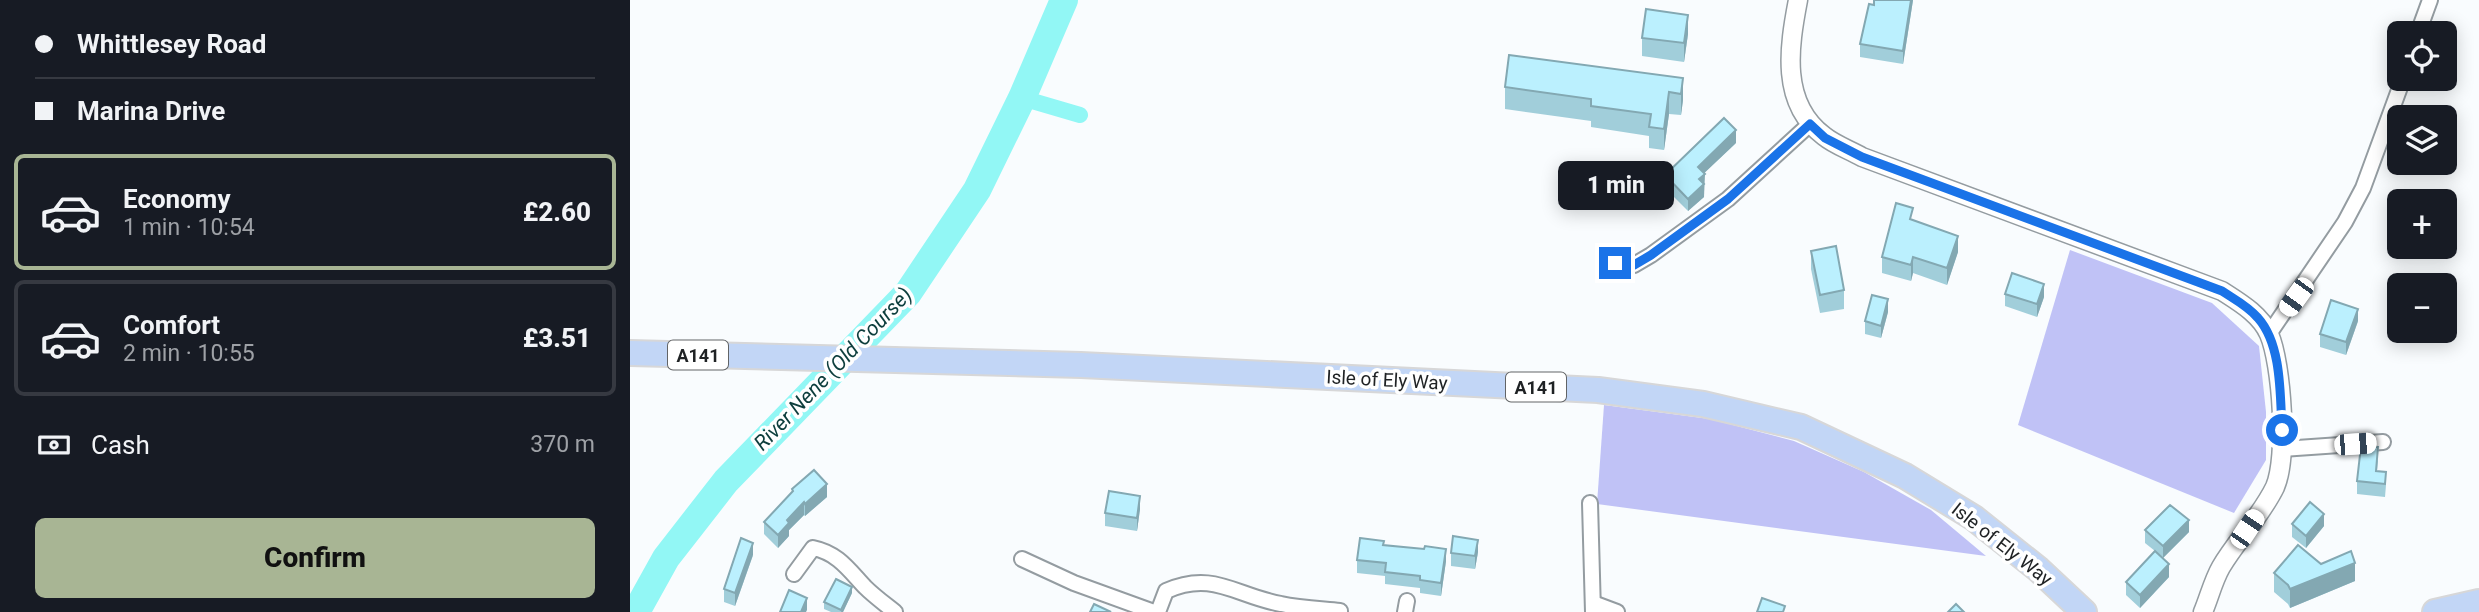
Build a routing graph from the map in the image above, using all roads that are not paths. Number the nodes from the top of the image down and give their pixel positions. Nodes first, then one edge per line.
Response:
1 (1798, 0) edge
2 (2430, 0) edge
3 (2422, 21) edge
4 (2399, 91) edge
5 (1810, 124) junction
6 (1615, 263) dead end
7 (2269, 334) junction
8 (630, 353) edge
9 (2383, 442) dead end
10 (2284, 449) junction
11 (1590, 503) dead end
12 (1021, 559) dead end
13 (794, 574) dead end
14 (2479, 602) edge
15 (1278, 608) edge
16 (1593, 608) edge
17 (1340, 611) edge
18 (2203, 611) edge
19 (895, 612) edge
20 (1156, 612) edge
21 (1617, 612) edge
22 (2084, 612) edge
23 (2435, 612) edge

1 - 5 street
2 - 3 street
4 - 7 street
5 - 6 street
5 - 7 street
7 - 10 street
8 - 22 highway, Isle of Ely Way / A141
9 - 10 street
10 - 18 street
11 - 16 street
12 - 20 street
13 - 19 street
14 - 23 highway
15 - 17 street
15 - 20 street
16 - 21 street

